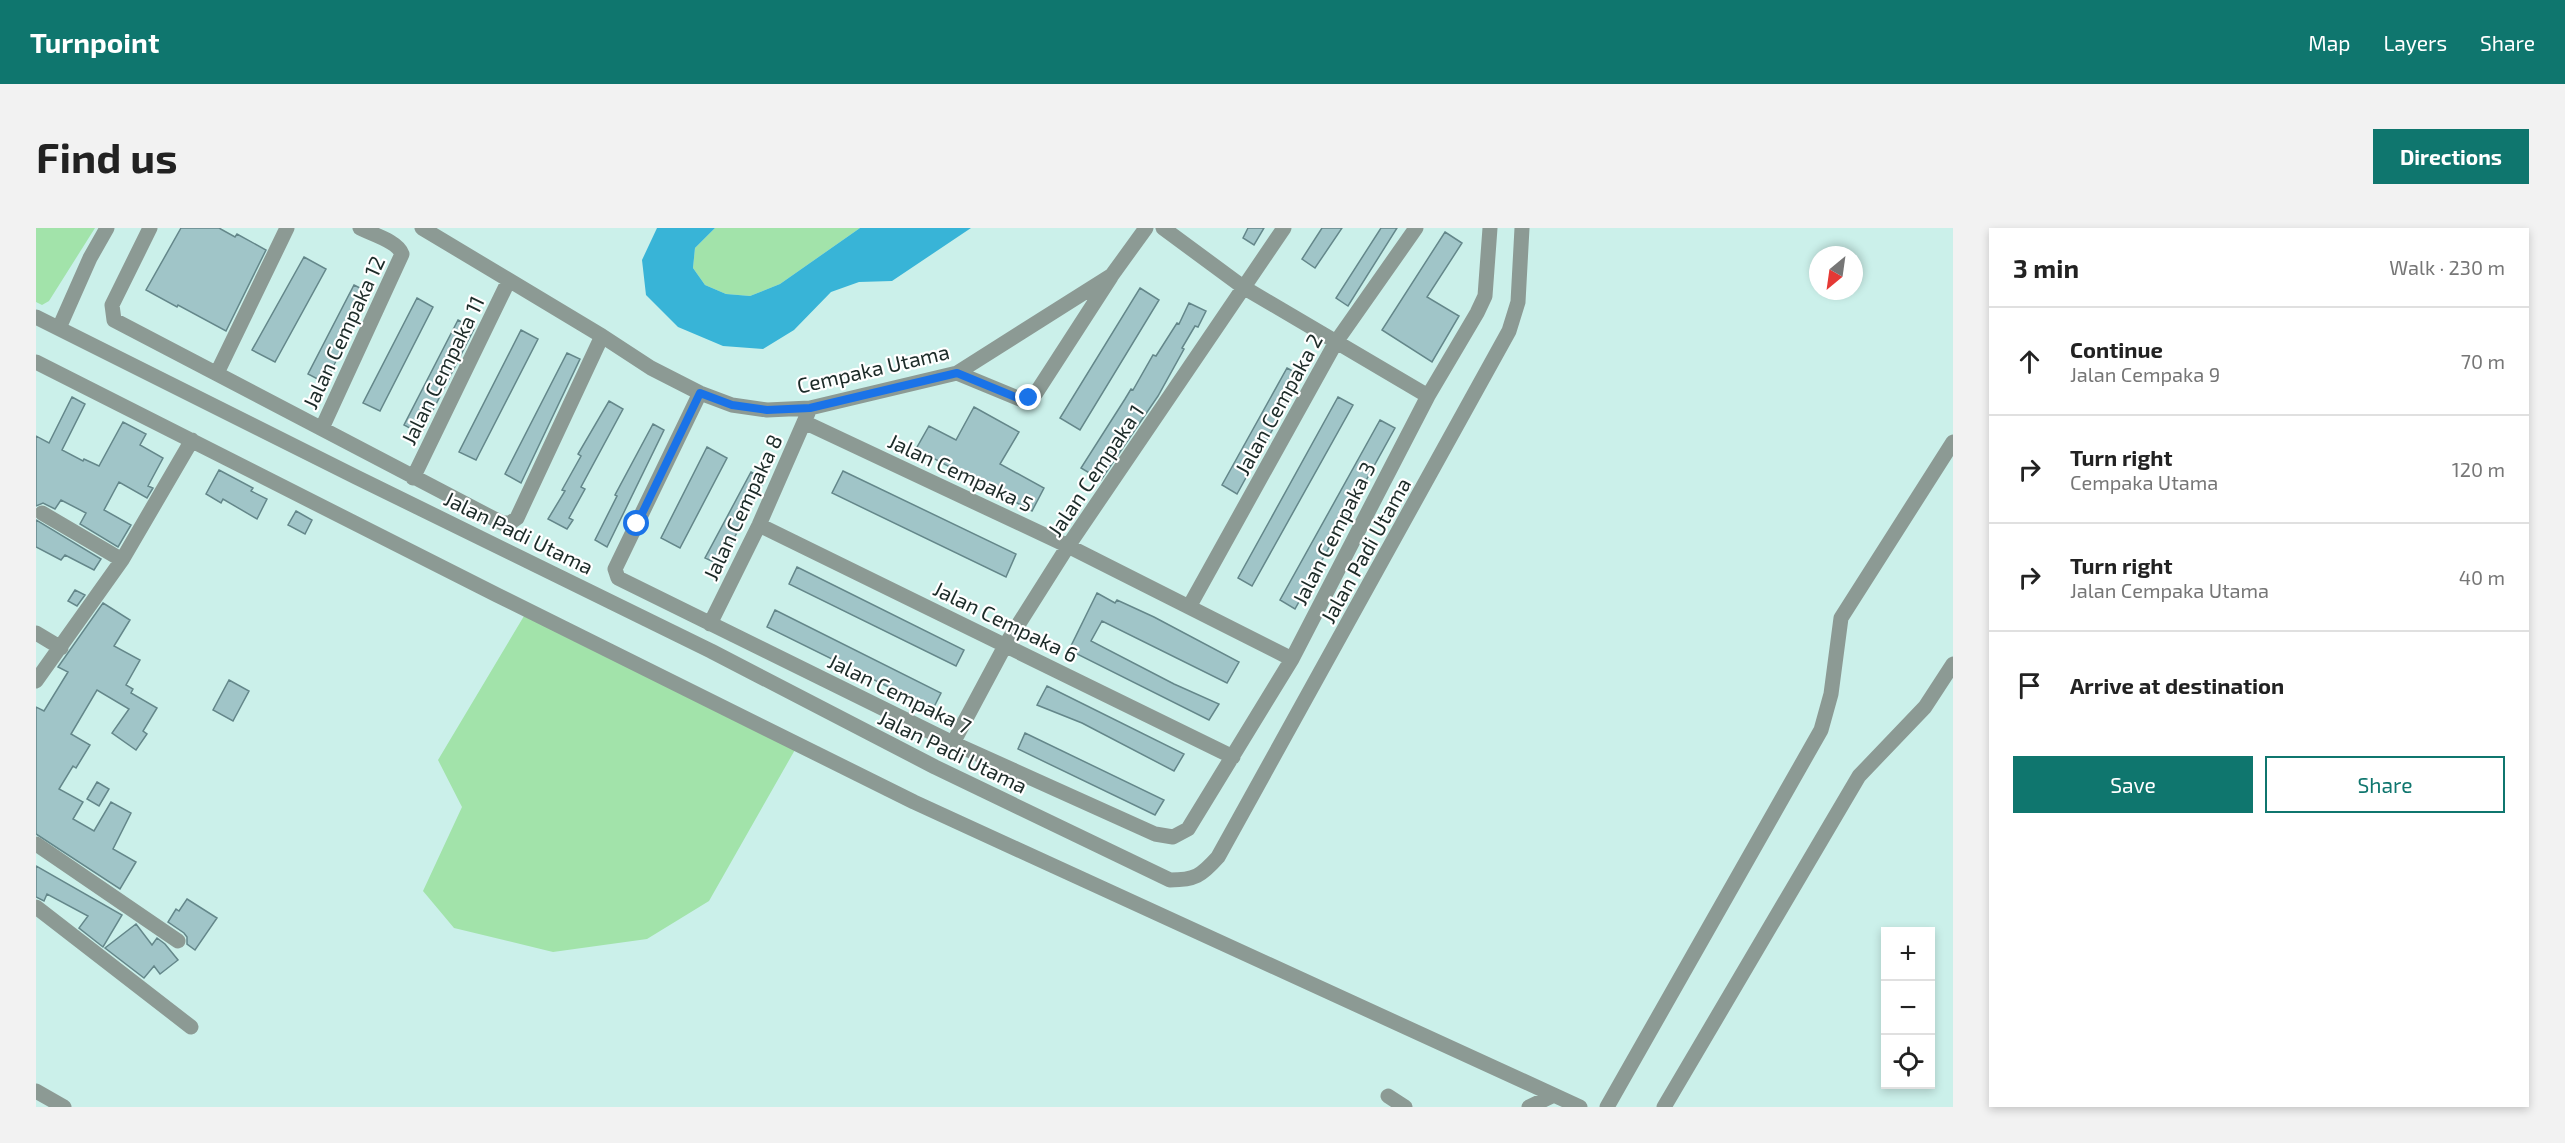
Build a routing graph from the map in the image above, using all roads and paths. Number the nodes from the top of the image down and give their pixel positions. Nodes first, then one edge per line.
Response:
1 (108, 228) edge
2 (150, 228) edge
3 (287, 228) edge
4 (360, 228) edge
5 (422, 228) edge
6 (1146, 228) edge
7 (1163, 228) edge
8 (1284, 228) edge
9 (1416, 228) edge
10 (1490, 228) edge
11 (1522, 228) edge
12 (1112, 275) junction
13 (508, 282) junction
14 (1243, 287) junction
15 (36, 317) edge
16 (59, 328) junction
17 (602, 336) junction
18 (1336, 342) junction
19 (36, 362) edge
20 (217, 373) junction
21 (957, 373) junction
22 (700, 393) junction
23 (1428, 396) junction
24 (807, 415) junction
25 (322, 428) junction
26 (192, 440) junction
27 (1953, 442) edge
28 (412, 478) junction
29 (42, 513) dead end
30 (759, 525) junction
31 (1068, 546) junction
32 (122, 560) junction
33 (1189, 607) junction
34 (710, 624) junction
35 (36, 633) edge
36 (1006, 644) junction
37 (61, 648) junction
38 (1292, 659) junction
39 (1953, 664) edge
40 (36, 681) edge
41 (953, 743) junction
42 (1233, 757) junction
43 (1173, 837) joint
44 (36, 844) edge
45 (36, 907) edge
46 (178, 941) dead end
47 (191, 1027) dead end
48 (36, 1091) edge
49 (1554, 1095) junction
50 (1388, 1096) dead end
51 (64, 1107) edge
52 (1405, 1107) edge
53 (1530, 1107) edge
54 (1580, 1107) edge
55 (1607, 1107) edge
56 (1664, 1107) edge

1 - 16 street
2 - 20 street
3 - 20 street
4 - 25 street, Jalan Cempaka 12
5 - 13 street, Cempaka Utama
6 - 12 street, Cempaka Utama
7 - 14 street
8 - 14 street, Jalan Cempaka 1
9 - 18 street, Jalan Cempaka 2
10 - 23 street, Jalan Cempaka 3
11 - 16 street, Jalan Padi Utama
12 - 21 street, Cempaka Utama
12 - 21 street
13 - 17 street, Cempaka Utama
13 - 28 street, Jalan Cempaka 11
14 - 18 street
14 - 31 street, Jalan Cempaka 1
15 - 16 street, Jalan Padi Utama
17 - 22 street, Cempaka Utama
17 - 28 street
18 - 23 street
18 - 33 street, Jalan Cempaka 2
19 - 26 street
20 - 25 street
21 - 24 street, Cempaka Utama
22 - 24 street, Cempaka Utama
22 - 34 street, Jalan Cempaka 7
23 - 38 street, Jalan Cempaka 3
24 - 30 street, Jalan Cempaka 8
24 - 31 street, Jalan Cempaka 5
25 - 28 street
26 - 32 street
26 - 49 street
27 - 55 street
29 - 32 street
30 - 34 street, Jalan Cempaka 8
30 - 36 street, Jalan Cempaka 6
31 - 33 street, Jalan Cempaka 5
31 - 36 street, Jalan Cempaka 1
32 - 37 street
33 - 38 street, Jalan Cempaka 5
34 - 41 street, Jalan Cempaka 7
35 - 37 street
36 - 41 street, Jalan Cempaka 1
36 - 42 street, Jalan Cempaka 6
37 - 40 street
38 - 42 street, Jalan Cempaka 3
39 - 56 street
41 - 43 street, Jalan Cempaka 7
42 - 43 street, Jalan Cempaka 3
44 - 46 street
45 - 47 street
48 - 51 street
49 - 53 street
49 - 54 street
50 - 52 street

